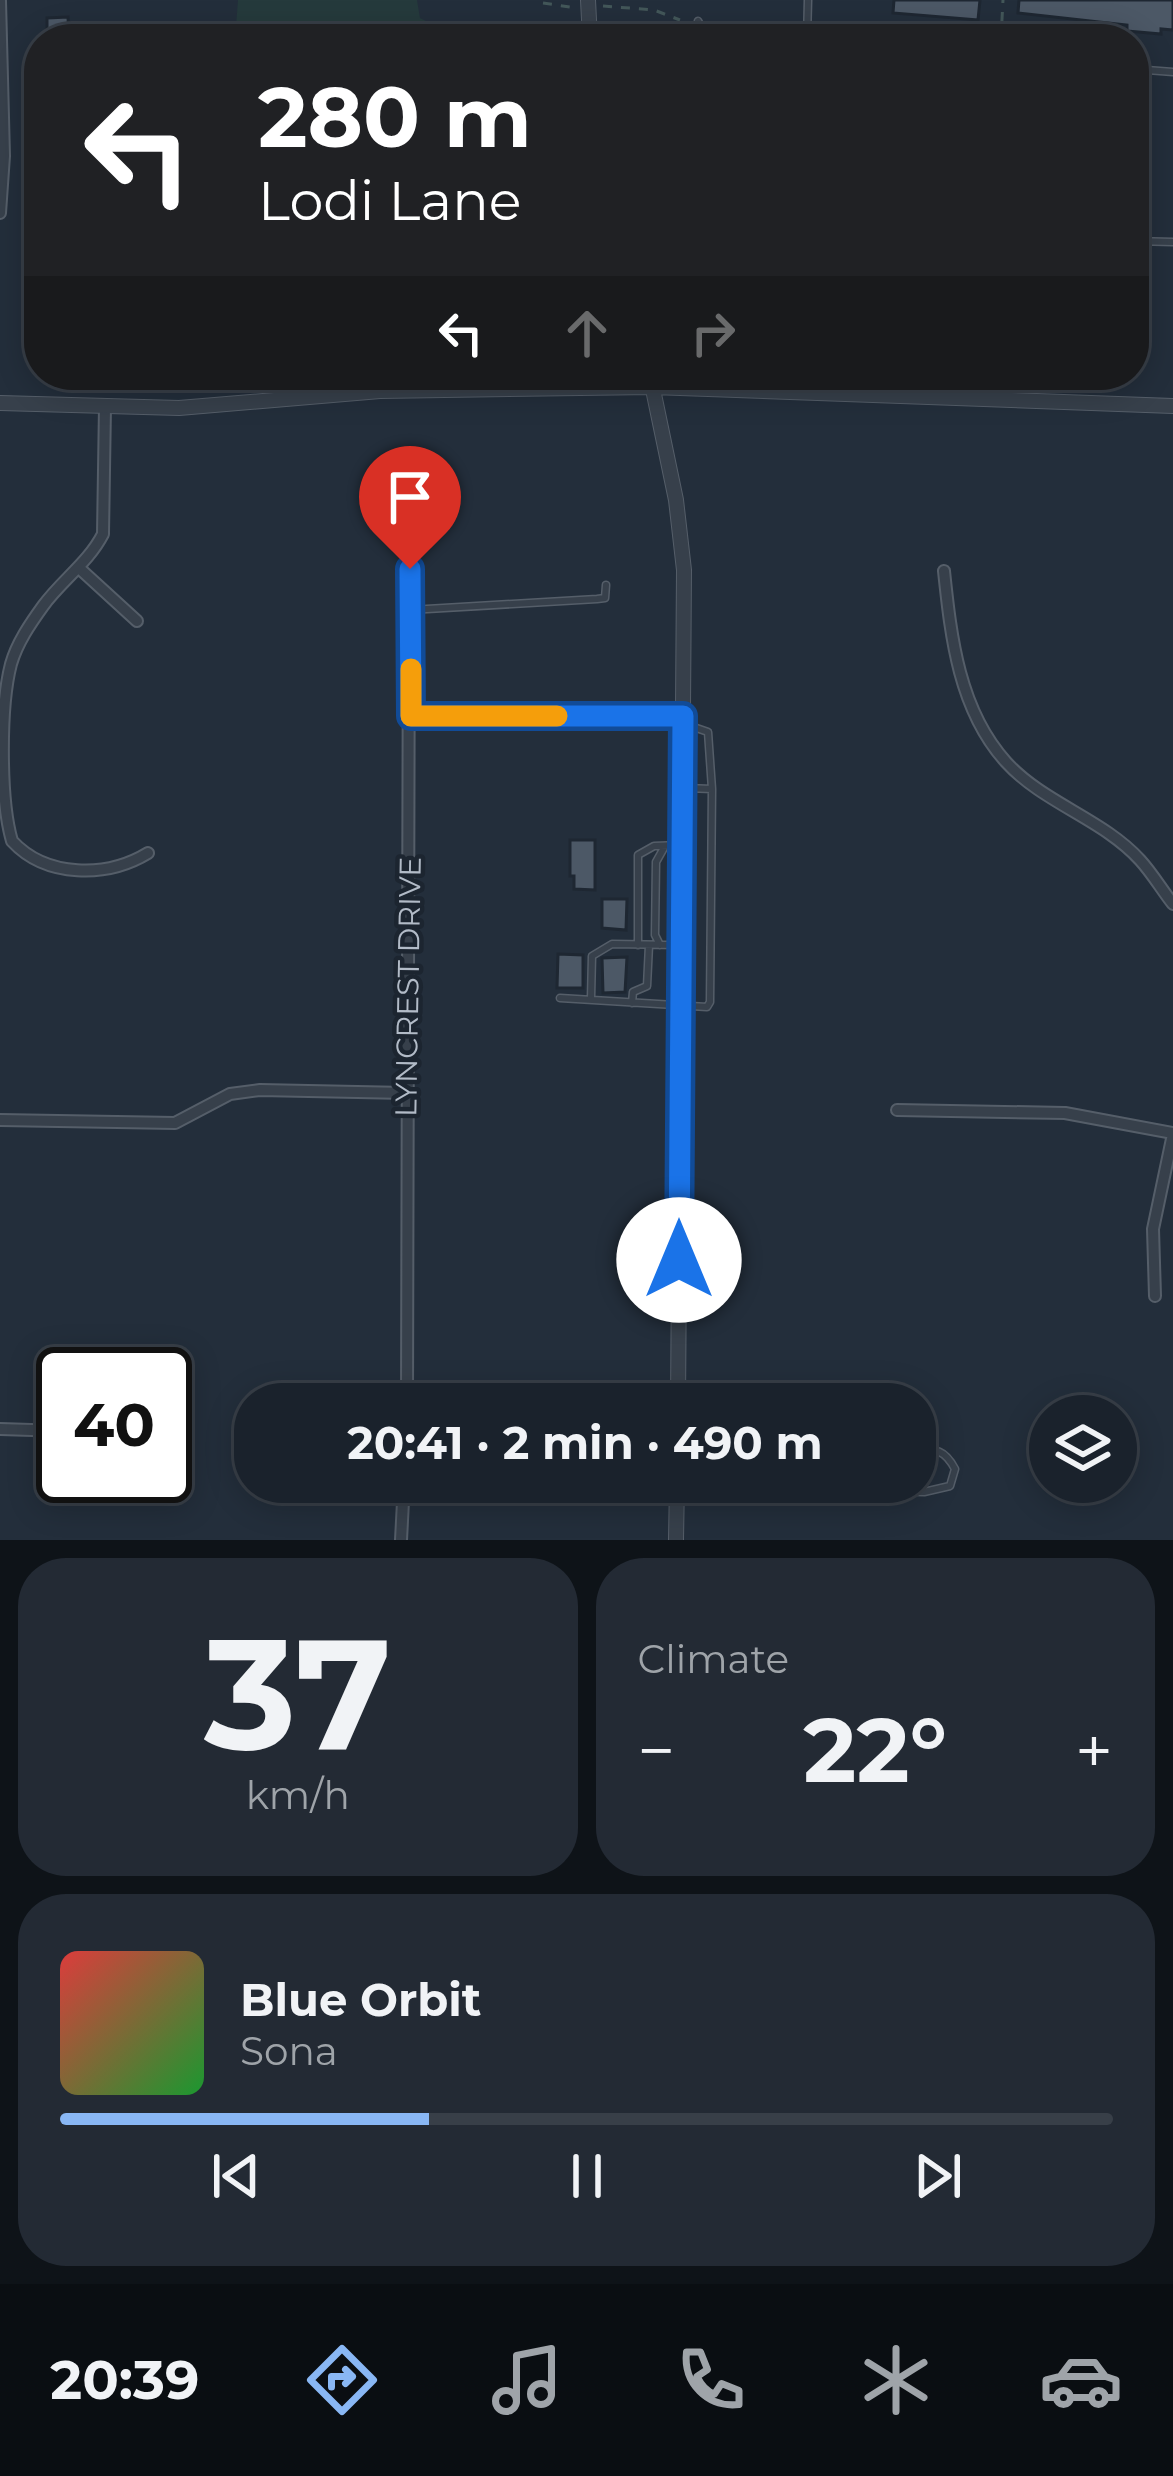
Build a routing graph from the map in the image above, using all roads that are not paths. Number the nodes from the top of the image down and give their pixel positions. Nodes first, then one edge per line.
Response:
1 (0, 7) edge
2 (698, 21) dead end
3 (700, 24) edge
4 (0, 213) edge
5 (283, 390) edge
6 (431, 390) edge
7 (653, 390) edge
8 (771, 390) edge
9 (798, 392) joint
10 (284, 396) junction
11 (0, 403) edge
12 (105, 406) junction
13 (1173, 406) edge
14 (79, 568) junction
15 (410, 569) dead end
16 (944, 572) dead end
17 (606, 585) dead end
18 (410, 610) junction
19 (137, 621) dead end
20 (411, 716) junction
21 (683, 720) junction
22 (683, 788) junction
23 (712, 789) junction
24 (682, 845) junction
25 (665, 846) junction
26 (148, 853) dead end
27 (1173, 904) edge
28 (638, 945) junction
29 (649, 945) junction
30 (661, 945) junction
31 (681, 945) junction
32 (560, 998) dead end
33 (591, 1000) junction
34 (632, 1003) junction
35 (681, 1007) junction
36 (406, 1093) junction
37 (897, 1110) dead end
38 (0, 1120) edge
39 (1173, 1134) edge
40 (1155, 1296) dead end
41 (407, 1383) edge
42 (678, 1383) edge
43 (0, 1429) edge
44 (36, 1430) edge
45 (936, 1449) edge
46 (936, 1491) edge
47 (403, 1503) edge
48 (677, 1503) edge
49 (401, 1540) edge
50 (676, 1540) edge

1 - 4 street
2 - 3 lane
5 - 10 lane
6 - 10 street
7 - 21 street
8 - 9 street
9 - 13 street
10 - 12 street
11 - 12 street
12 - 14 street
14 - 19 street
14 - 26 street
15 - 18 street, LYNCREST DRIVE
16 - 27 street
17 - 18 lane
18 - 20 street, LYNCREST DRIVE
20 - 21 street
20 - 36 street, LYNCREST DRIVE
21 - 22 street
21 - 23 lane
22 - 23 lane
22 - 24 street
23 - 35 lane
24 - 25 lane
24 - 31 street
25 - 28 lane
25 - 30 lane
28 - 29 lane
28 - 33 lane
29 - 30 lane
29 - 34 lane
30 - 31 lane
31 - 35 street
32 - 33 lane
33 - 34 lane
34 - 35 lane
35 - 42 street
36 - 38 street
36 - 41 street, LYNCREST DRIVE
37 - 39 street
39 - 40 street
43 - 44 street
45 - 46 lane
47 - 49 street
48 - 50 street

